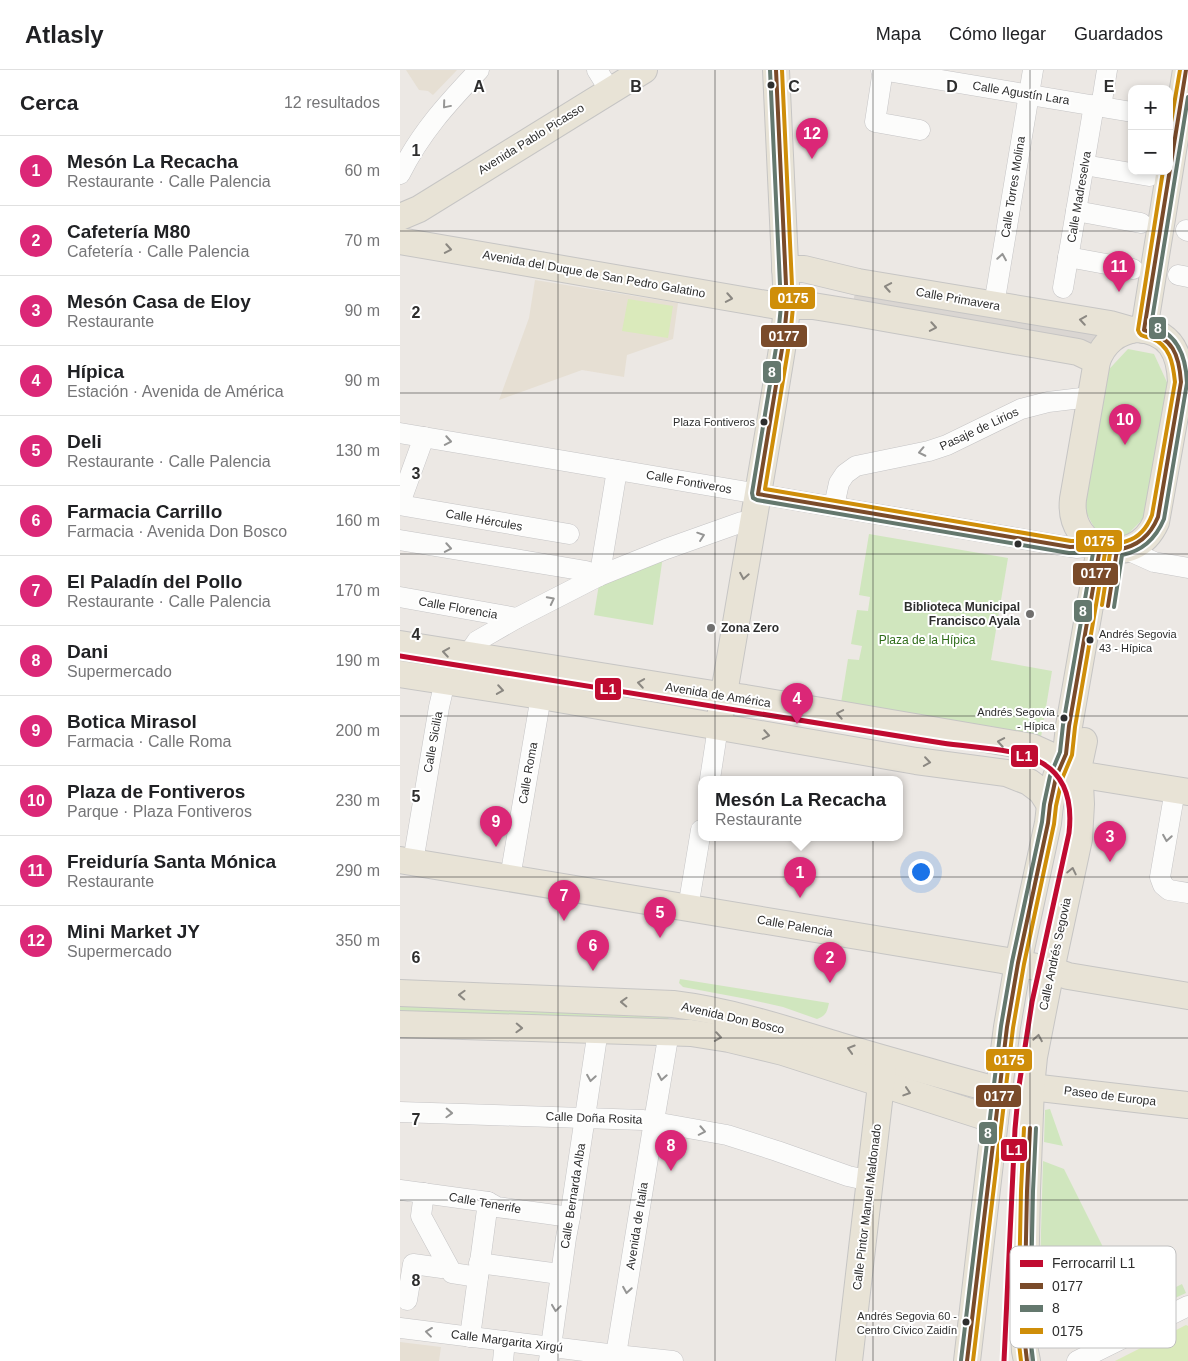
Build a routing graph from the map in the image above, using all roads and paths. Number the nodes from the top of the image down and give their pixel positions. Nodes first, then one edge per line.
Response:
1 (479, 70) edge
2 (644, 70) edge
3 (776, 70) edge
4 (882, 70) edge
5 (1033, 70) edge
6 (1107, 70) edge
7 (1186, 70) edge
8 (604, 80) edge
9 (1029, 95) junction
10 (1097, 106) junction
11 (1128, 111) edge
12 (1179, 119) edge
13 (920, 130) dead end
14 (1084, 165) junction
15 (400, 174) edge
16 (1149, 176) dead end
17 (1076, 212) junction
18 (409, 213) edge
19 (1141, 223) dead end
20 (400, 229) edge
21 (400, 241) edge
22 (1068, 256) junction
23 (785, 269) junction
24 (1133, 269) dead end
25 (819, 272) junction
26 (858, 282) junction
27 (1063, 288) dead end
28 (994, 305) junction
29 (800, 306) junction
30 (850, 312) junction
31 (1144, 331) junction
32 (1188, 337) edge
33 (1097, 361) junction
34 (1184, 379) edge
35 (1090, 397) junction
36 (400, 432) edge
37 (424, 437) junction
38 (617, 470) junction
39 (758, 494) junction
40 (400, 504) edge
41 (834, 506) junction
42 (753, 524) junction
43 (569, 534) dead end
44 (400, 540) edge
45 (1109, 548) junction
46 (1188, 568) edge
47 (600, 571) junction
48 (400, 598) edge
49 (517, 618) junction
50 (400, 644) edge
51 (472, 656) junction
52 (401, 678) edge
53 (445, 681) junction
54 (724, 695) junction
55 (541, 696) junction
56 (718, 727) junction
57 (1062, 761) junction
58 (1006, 774) junction
59 (710, 776) edge
60 (1181, 791) edge
61 (1050, 805) junction
62 (699, 841) edge
63 (406, 861) edge
64 (510, 878) junction
65 (1188, 893) edge
66 (688, 908) junction
67 (1018, 963) junction
68 (1050, 970) junction
69 (400, 993) edge
70 (1188, 996) edge
71 (673, 1004) junction
72 (400, 1026) edge
73 (598, 1030) junction
74 (669, 1032) junction
75 (883, 1071) junction
76 (1032, 1087) junction
77 (999, 1091) junction
78 (1188, 1105) edge
79 (400, 1112) edge
80 (585, 1118) junction
81 (995, 1120) junction
82 (654, 1121) junction
83 (870, 1180) junction
84 (400, 1190) edge
85 (424, 1193) junction
86 (488, 1202) junction
87 (570, 1217) junction
88 (1026, 1246) edge
89 (447, 1265) junction
90 (478, 1270) junction
91 (552, 1274) dead end
92 (407, 1300) dead end
93 (1188, 1306) edge
94 (1176, 1312) edge
95 (400, 1328) edge
96 (470, 1337) junction
97 (506, 1341) junction
98 (1025, 1348) edge
99 (1103, 1348) edge
100 (550, 1354) edge
101 (616, 1358) edge
102 (503, 1361) edge
103 (673, 1361) edge
104 (849, 1361) edge
105 (967, 1361) edge
106 (1027, 1361) edge
107 (1077, 1361) edge

1 -> 15 street
2 - 8 main road, Avenida Pablo Picasso
3 - 23 main road
4 - 9 street, Calle Agustín Lara
4 - 13 street
5 - 9 street, Calle Torres Molina
6 - 10 street, Calle Madreselva
7 - 12 main road
8 - 18 main road, Avenida Pablo Picasso
9 - 10 street, Calle Agustín Lara
28 -> 9 street, Calle Torres Molina
10 - 11 street, Calle Agustín Lara
10 - 14 street, Calle Madreselva
12 - 31 main road
14 - 16 street
14 - 17 street, Calle Madreselva
17 - 19 street
17 - 22 street, Calle Madreselva
18 - 20 main road, Avenida Pablo Picasso
21 -> 29 main road, Avenida del Duque de San Pedro Galatino
22 - 24 street
22 - 27 street, Calle Madreselva
23 - 25 main road, Calle Primavera
23 - 29 main road
25 - 26 main road, Calle Primavera
25 - 29 main road
28 -> 26 main road, Calle Primavera
26 - 30 main road
31 -> 28 main road, Calle Primavera
29 - 30 main road
29 - 39 main road
30 -> 33 main road
31 - 32 main road, Calle Primavera
31 - 33 main road
31 - 34 main road
33 - 35 main road
34 - 45 main road
35 -> 41 street, Pasaje de Lirios
35 - 45 main road
36 - 37 street, Calle Fontiveros
37 -> 38 street, Calle Fontiveros
37 - 40 street
38 - 39 street, Calle Fontiveros
38 - 47 street
39 - 41 street, Calle Fontiveros
39 - 42 main road
40 - 43 street, Calle Hércules
41 - 45 street, Calle Fontiveros
47 -> 42 street
42 -> 54 main road
44 -> 47 street
45 - 46 street, Calle Fontiveros
45 - 57 main road, Calle Andrés Segovia
45 - 57 main road, Calle Andrés Segovia
49 -> 47 street
48 - 49 street, Calle Florencia
49 - 51 street
51 -> 50 main road, Avenida de América
54 -> 51 main road, Avenida de América
52 - 53 main road
53 -> 55 main road
53 - 63 street, Calle Sicilia
54 - 56 main road
57 -> 54 main road, Avenida de América
55 - 56 main road
55 - 64 street, Calle Roma
56 -> 58 main road
56 - 59 street
57 - 58 main road
57 - 60 main road, Avenida de América
57 - 61 main road, Calle Andrés Segovia
68 -> 57 main road, Calle Andrés Segovia
58 - 61 main road
60 -> 65 street
61 - 67 main road, Calle Andrés Segovia
62 - 66 street
63 - 64 main road, Calle Palencia
64 - 66 main road, Calle Palencia
66 - 67 main road, Calle Palencia
67 - 68 main road, Calle Palencia
67 - 77 main road, Calle Andrés Segovia
68 - 70 main road, Calle Palencia
76 -> 68 main road, Calle Andrés Segovia
71 -> 69 main road, Avenida Don Bosco
71 - 74 main road
75 -> 71 main road, Avenida Don Bosco
72 -> 73 main road, Avenida Don Bosco
73 - 74 main road, Avenida Don Bosco
73 -> 80 street, Calle Bernarda Alba
74 -> 75 main road, Avenida Don Bosco
74 -> 82 street, Avenida de Italia
75 - 77 main road, Avenida Don Bosco
75 -> 81 main road, Avenida Don Bosco
75 - 83 main road, Calle Pintor Manuel Maldonado
76 - 78 main road, Paseo de Europa
76 - 88 main road, Calle Andrés Segovia
77 - 81 main road, Calle Andrés Segovia
79 -> 80 street, Calle Doña Rosita
80 - 82 street, Calle Doña Rosita
80 - 87 street, Calle Bernarda Alba
81 - 105 main road, Calle Andrés Segovia
82 -> 83 street, Calle Doña Rosita
82 -> 101 street, Avenida de Italia
83 - 104 main road, Calle Pintor Manuel Maldonado
84 - 85 street, Calle Tenerife
85 - 86 street, Calle Tenerife
85 - 89 street
86 - 87 street, Calle Tenerife
86 - 90 street
87 -> 100 street, Calle Bernarda Alba
89 - 90 street
89 - 92 street
90 - 91 street
90 - 96 street
93 - 94 street
96 -> 95 street, Calle Margarita Xirgú
96 - 97 street, Calle Margarita Xirgú
97 - 100 street, Calle Margarita Xirgú
97 - 102 street
98 - 106 main road, Calle Andrés Segovia
99 - 107 street
100 - 101 street, Calle Margarita Xirgú
101 - 103 street, Calle Margarita Xirgú

